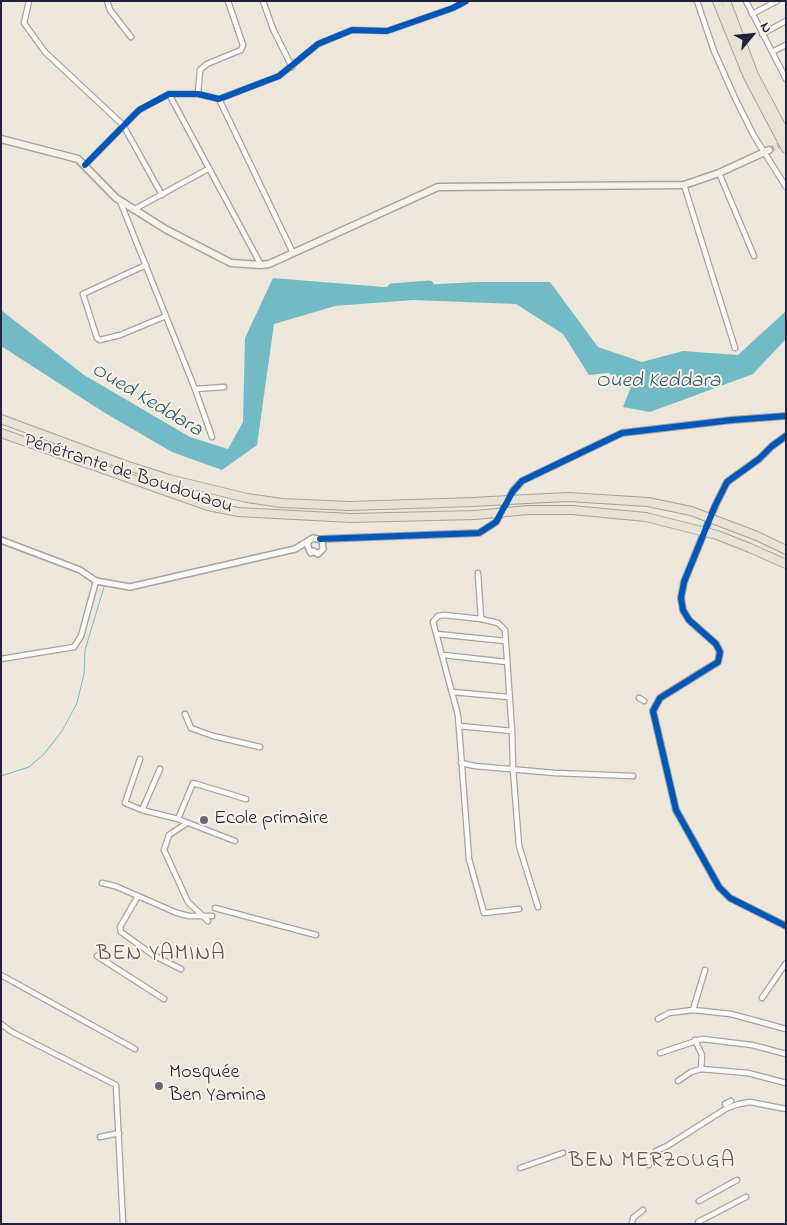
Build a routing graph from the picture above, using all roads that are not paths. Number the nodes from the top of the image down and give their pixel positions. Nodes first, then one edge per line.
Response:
1 (30, 1) edge
2 (106, 1) edge
3 (228, 1) edge
4 (263, 1) edge
5 (466, 1) edge
6 (697, 1) edge
7 (717, 1) edge
8 (726, 1) edge
9 (746, 1) edge
10 (777, 1) edge
11 (752, 14) junction
12 (786, 21) edge
13 (762, 34) junction
14 (131, 37) dead end
15 (786, 45) edge
16 (772, 52) junction
17 (292, 67) junction
18 (786, 78) edge
19 (169, 94) junction
20 (198, 94) junction
21 (219, 99) junction
22 (123, 125) junction
23 (786, 135) edge
24 (1, 139) edge
25 (786, 149) edge
26 (767, 151) junction
27 (85, 165) junction
28 (208, 169) junction
29 (719, 173) junction
30 (684, 185) junction
31 (786, 187) edge
32 (162, 195) junction
33 (120, 201) junction
34 (133, 210) junction
35 (293, 253) junction
36 (754, 256) dead end
37 (146, 265) junction
38 (261, 265) junction
39 (166, 316) junction
40 (735, 348) dead end
41 (224, 388) dead end
42 (195, 389) junction
43 (786, 416) edge
44 (1, 419) edge
45 (1, 433) edge
46 (786, 436) edge
47 (212, 437) dead end
48 (338, 538) junction
49 (320, 539) junction
50 (1, 540) edge
51 (308, 542) junction
52 (324, 547) junction
53 (295, 549) junction
54 (786, 550) edge
55 (310, 551) junction
56 (786, 564) edge
57 (478, 573) dead end
58 (96, 581) junction
59 (481, 620) junction
60 (438, 634) junction
61 (505, 641) junction
62 (443, 655) junction
63 (1, 659) edge
64 (507, 662) junction
65 (452, 692) junction
66 (510, 696) junction
67 (639, 698) dead end
68 (644, 701) dead end
69 (184, 714) dead end
70 (459, 726) junction
71 (512, 731) junction
72 (260, 747) dead end
73 (140, 759) dead end
74 (461, 763) junction
75 (160, 769) dead end
76 (513, 769) junction
77 (633, 776) dead end
78 (246, 799) dead end
79 (142, 810) junction
80 (178, 819) junction
81 (187, 823) junction
82 (235, 841) dead end
83 (102, 883) dead end
84 (138, 896) junction
85 (538, 907) dead end
86 (215, 908) dead end
87 (519, 909) dead end
88 (202, 915) junction
89 (212, 916) dead end
90 (208, 921) dead end
91 (786, 926) edge
92 (316, 935) dead end
93 (98, 956) dead end
94 (786, 963) edge
95 (181, 969) dead end
96 (705, 970) dead end
97 (1, 975) edge
98 (762, 998) dead end
99 (164, 999) dead end
100 (693, 1010) junction
101 (658, 1019) dead end
102 (1, 1024) edge
103 (786, 1029) edge
104 (695, 1040) junction
105 (135, 1049) dead end
106 (660, 1053) dead end
107 (786, 1054) edge
108 (701, 1069) junction
109 (678, 1081) dead end
110 (786, 1083) edge
111 (731, 1101) dead end
112 (725, 1104) dead end
113 (786, 1109) edge
114 (119, 1133) junction
115 (100, 1137) dead end
116 (656, 1151) dead end
117 (563, 1153) dead end
118 (647, 1154) dead end
119 (649, 1165) dead end
120 (520, 1168) dead end
121 (737, 1180) dead end
122 (746, 1197) dead end
123 (700, 1201) dead end
124 (643, 1210) dead end
125 (698, 1222) dead end
126 (123, 1224) edge
127 (632, 1224) edge

1 - 22 street
2 - 14 street
3 - 20 street
4 - 17 street
5 - 17 street
6 - 26 street
7 - 25 highway
8 - 23 highway
9 - 11 street
10 - 11 street
11 - 13 street
12 - 13 street
13 - 16 street
15 - 16 street
16 - 18 street
17 - 21 street
19 - 20 street
19 - 22 street
19 - 28 street
20 - 21 street
21 - 35 street
22 - 27 street
22 - 32 street
24 - 27 main road
26 - 29 main road
26 - 31 street
27 - 33 main road
28 - 32 street
28 - 38 street
29 - 30 main road
29 - 36 street
30 - 35 main road
30 - 40 street
32 - 34 street
33 - 34 main road
33 - 37 street
34 - 38 main road
35 - 38 main road
37 - 39 street
37 - 39 street
39 - 42 street
41 - 42 street
42 - 47 street
43 - 48 street
44 - 54 highway, Pénétrante de Boudouaou, bridge
45 - 56 highway, Pénétrante de Boudouaou, bridge
46 - 91 street
48 - 49 street
48 - 52 street
49 - 51 street
49 - 52 street
50 - 58 street
51 - 53 street
51 - 55 street
52 - 55 street
53 - 55 street
53 - 58 street
57 - 59 street
58 - 63 street
59 - 60 street
59 - 61 street
60 - 61 street
60 - 62 street
61 - 64 street
62 - 64 street
62 - 65 street
64 - 66 street
65 - 66 street
65 - 70 street
66 - 71 street
67 - 68 street
69 - 72 street
70 - 71 street
70 - 74 street
71 - 76 street
73 - 79 street
74 - 76 street
74 - 87 street
75 - 79 street
76 - 77 street
76 - 85 street
78 - 80 street
79 - 80 street
80 - 81 street
81 - 82 street
81 - 88 street
83 - 84 street
84 - 88 street
84 - 95 street
86 - 92 street
88 - 89 street
88 - 90 street
93 - 99 street
94 - 98 street
96 - 100 street
97 - 105 street
100 - 101 street
100 - 103 street
102 - 114 street
104 - 106 street
104 - 107 street
104 - 108 street
108 - 109 street
108 - 110 street
111 - 112 street
113 - 116 street
114 - 115 street
114 - 126 street
117 - 120 street
118 - 119 street
121 - 123 street
122 - 125 street
124 - 127 street

